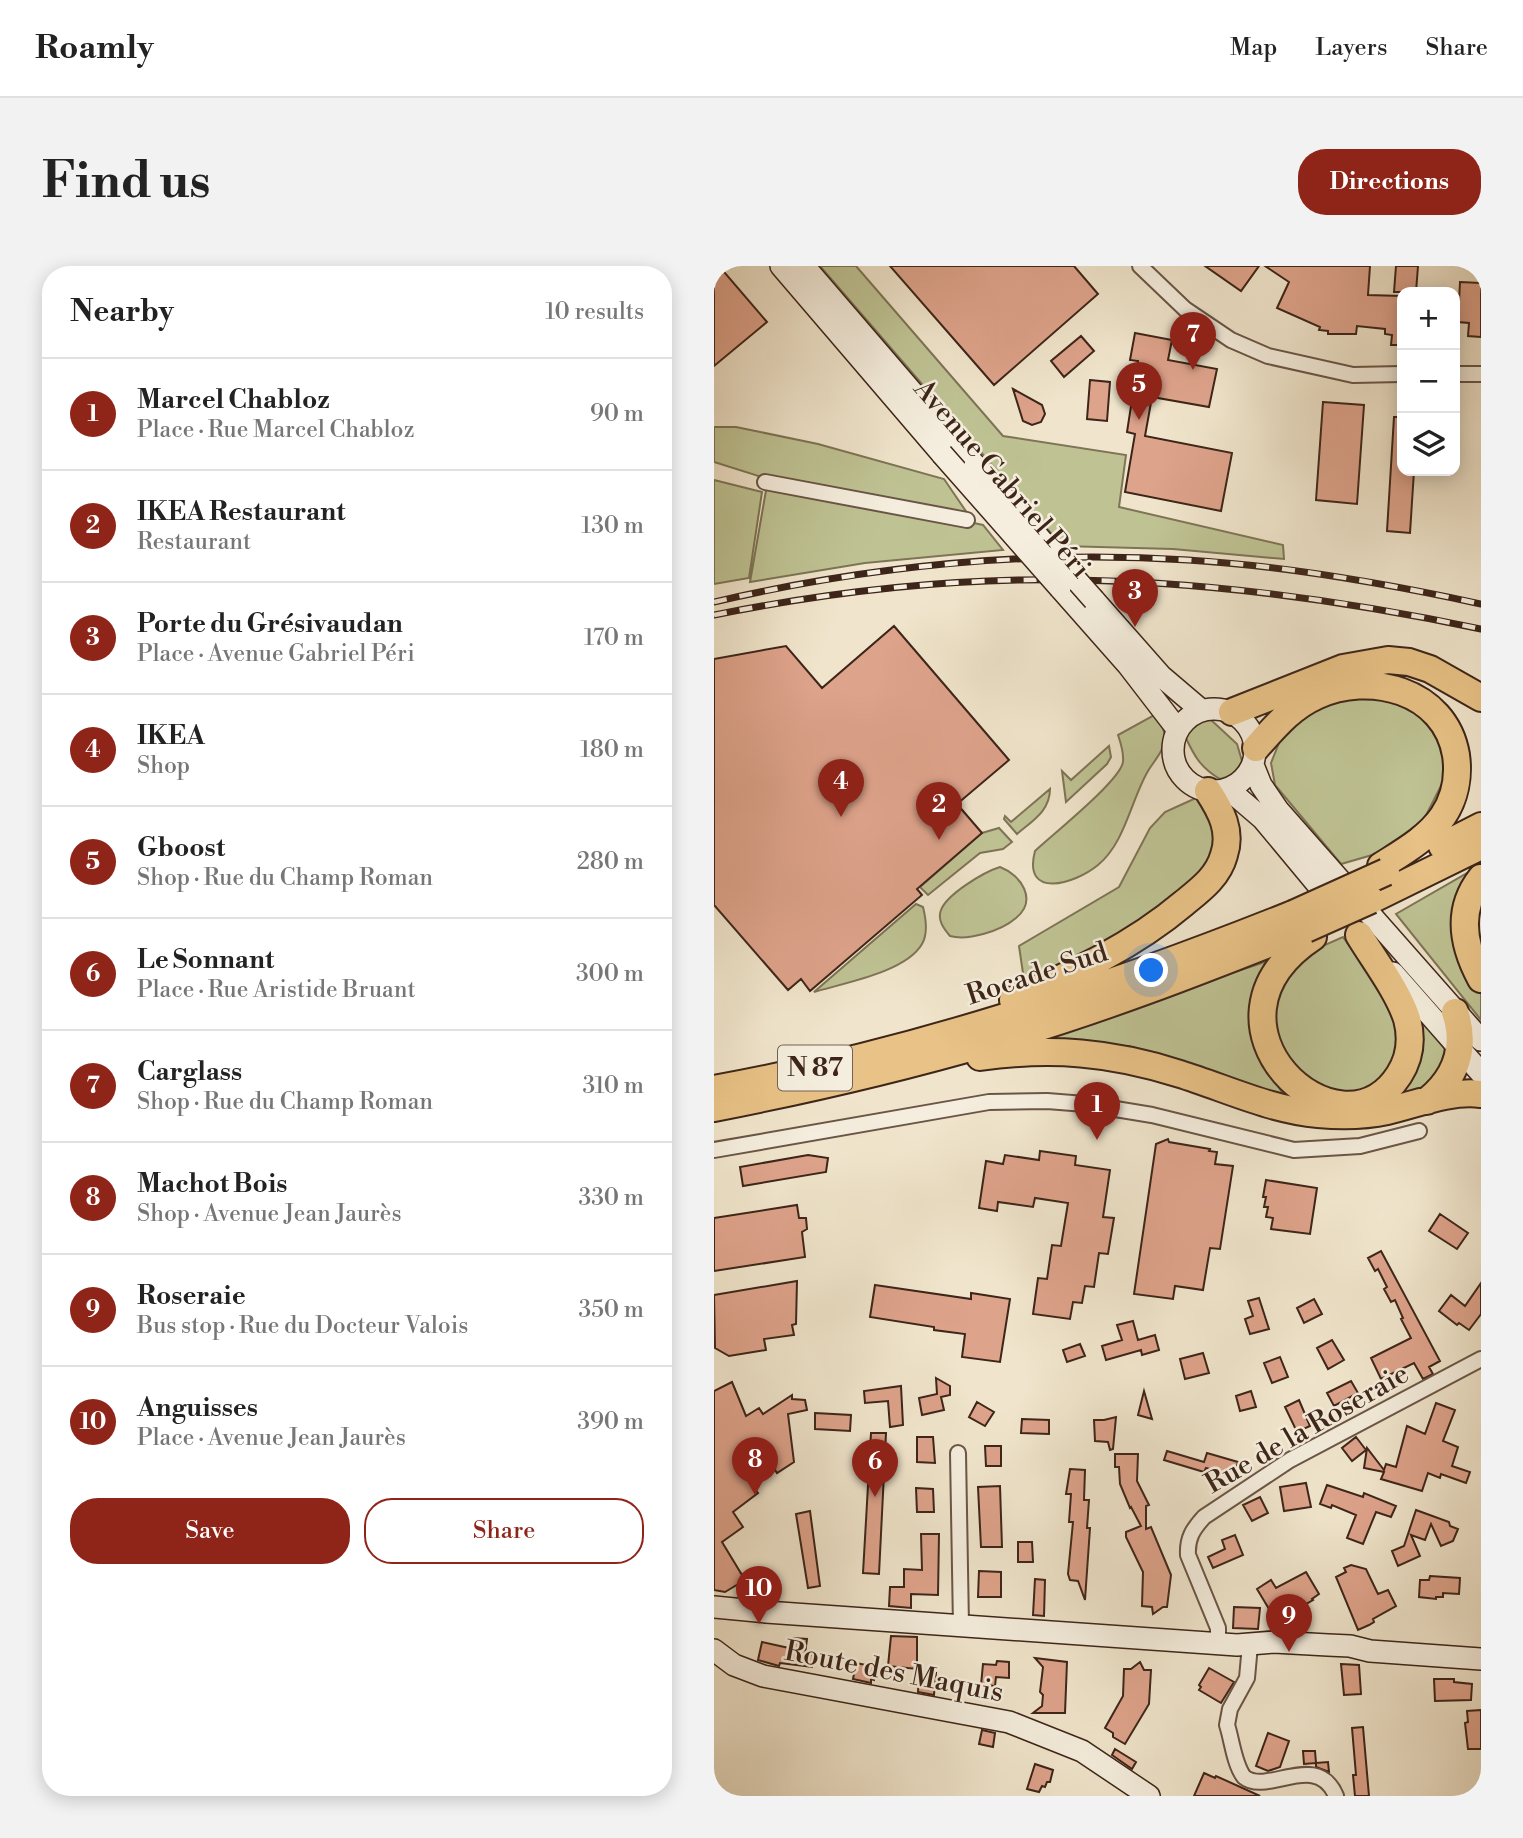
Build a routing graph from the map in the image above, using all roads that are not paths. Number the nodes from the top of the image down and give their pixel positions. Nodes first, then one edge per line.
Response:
1 (781, 266) edge
2 (804, 266) edge
3 (1140, 266) edge
4 (1397, 374) edge
5 (1460, 374) edge
6 (1481, 374) edge
7 (765, 482) dead end
8 (967, 520) dead end
9 (1481, 698) edge
10 (1201, 710) junction
11 (1232, 712) junction
12 (1178, 730) junction
13 (1255, 757) junction
14 (1218, 790) junction
15 (1481, 826) edge
16 (1481, 846) edge
17 (1389, 875) junction
18 (1481, 878) edge
19 (1304, 927) junction
20 (1359, 935) junction
21 (1481, 979) edge
22 (1455, 1012) joint
23 (916, 1044) junction
24 (1471, 1045) edge
25 (892, 1069) junction
26 (1481, 1073) edge
27 (714, 1090) edge
28 (1481, 1094) edge
29 (1427, 1101) junction
30 (714, 1108) edge
31 (1419, 1131) dead end
32 (714, 1150) edge
33 (1481, 1359) edge
34 (958, 1453) dead end
35 (714, 1608) edge
36 (961, 1626) junction
37 (1218, 1643) junction
38 (1250, 1645) junction
39 (714, 1650) edge
40 (1481, 1659) edge
41 (1149, 1796) edge
42 (1336, 1796) edge

1 - 12 main road, Avenue Gabriel Péri, bridge
2 - 10 main road, Avenue Gabriel Péri, bridge
3 - 4 street
5 - 6 street
7 - 8 street
9 - 11 highway
10 - 11 main road
10 - 12 main road
11 - 13 main road
12 - 14 main road
13 - 14 main road
13 - 17 highway
13 - 22 main road
14 - 20 main road
14 - 23 highway
15 - 17 highway, Rocade Sud / N 87
16 - 17 highway, Rocade Sud / N 87
17 - 19 highway, Rocade Sud / N 87, bridge
17 - 19 highway, Rocade Sud / N 87, bridge
18 - 21 highway
19 - 20 highway
19 - 23 highway, Rocade Sud / N 87
19 - 25 highway, Rocade Sud / N 87
20 - 24 main road
22 - 24 highway
23 - 27 highway, Rocade Sud / N 87
24 - 26 main road
24 - 29 highway
25 - 29 highway
25 - 30 highway, Rocade Sud / N 87
28 - 29 highway
31 - 32 street
33 - 37 street, Rue de la Roseraie
34 - 36 street
35 - 36 main road
36 - 37 main road
37 - 38 main road
38 - 40 main road
38 - 42 street
39 - 41 main road, Route des Maquis

